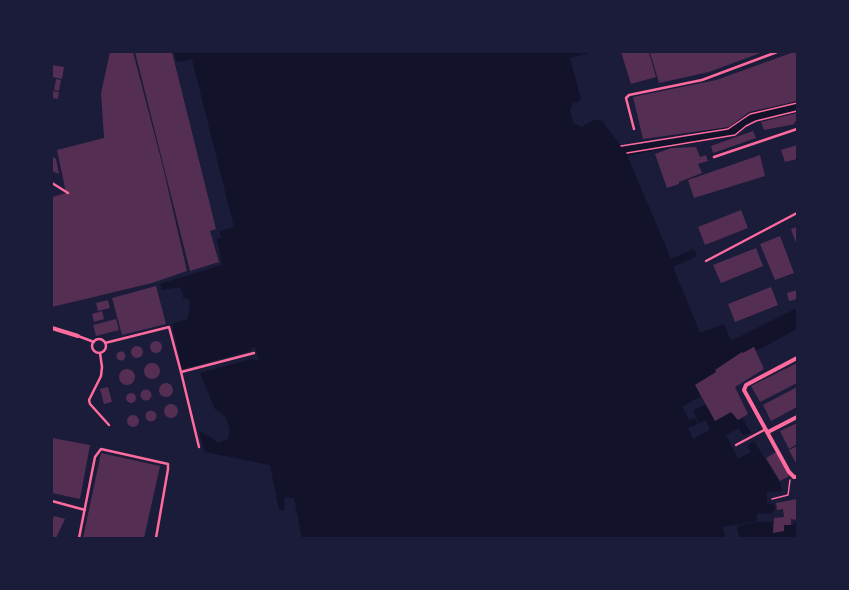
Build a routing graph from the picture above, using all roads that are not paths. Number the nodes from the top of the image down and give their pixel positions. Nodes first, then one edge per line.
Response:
1 (778, 52) edge
2 (797, 128) edge
3 (634, 129) dead end
4 (714, 157) dead end
5 (52, 183) edge
6 (68, 193) dead end
7 (797, 213) edge
8 (706, 261) dead end
9 (52, 328) edge
10 (78, 336) joint
11 (94, 342) junction
12 (105, 343) junction
13 (100, 353) junction
14 (254, 353) dead end
15 (797, 358) edge
16 (181, 372) junction
17 (797, 417) edge
18 (109, 425) dead end
19 (767, 430) junction
20 (736, 445) dead end
21 (199, 447) dead end
22 (797, 477) edge
23 (52, 501) edge
24 (85, 510) junction
25 (79, 538) edge
26 (156, 538) edge

1 - 3 lane
2 - 4 lane
5 - 6 lane
7 - 8 lane
9 - 10 street
10 - 11 lane
11 - 12 lane
11 - 13 lane
12 - 13 lane
12 - 16 lane
13 - 18 lane
14 - 16 lane
15 - 19 street
16 - 21 lane
17 - 19 street
19 - 20 lane
19 - 22 street
23 - 24 lane
24 - 25 lane
24 - 26 lane

